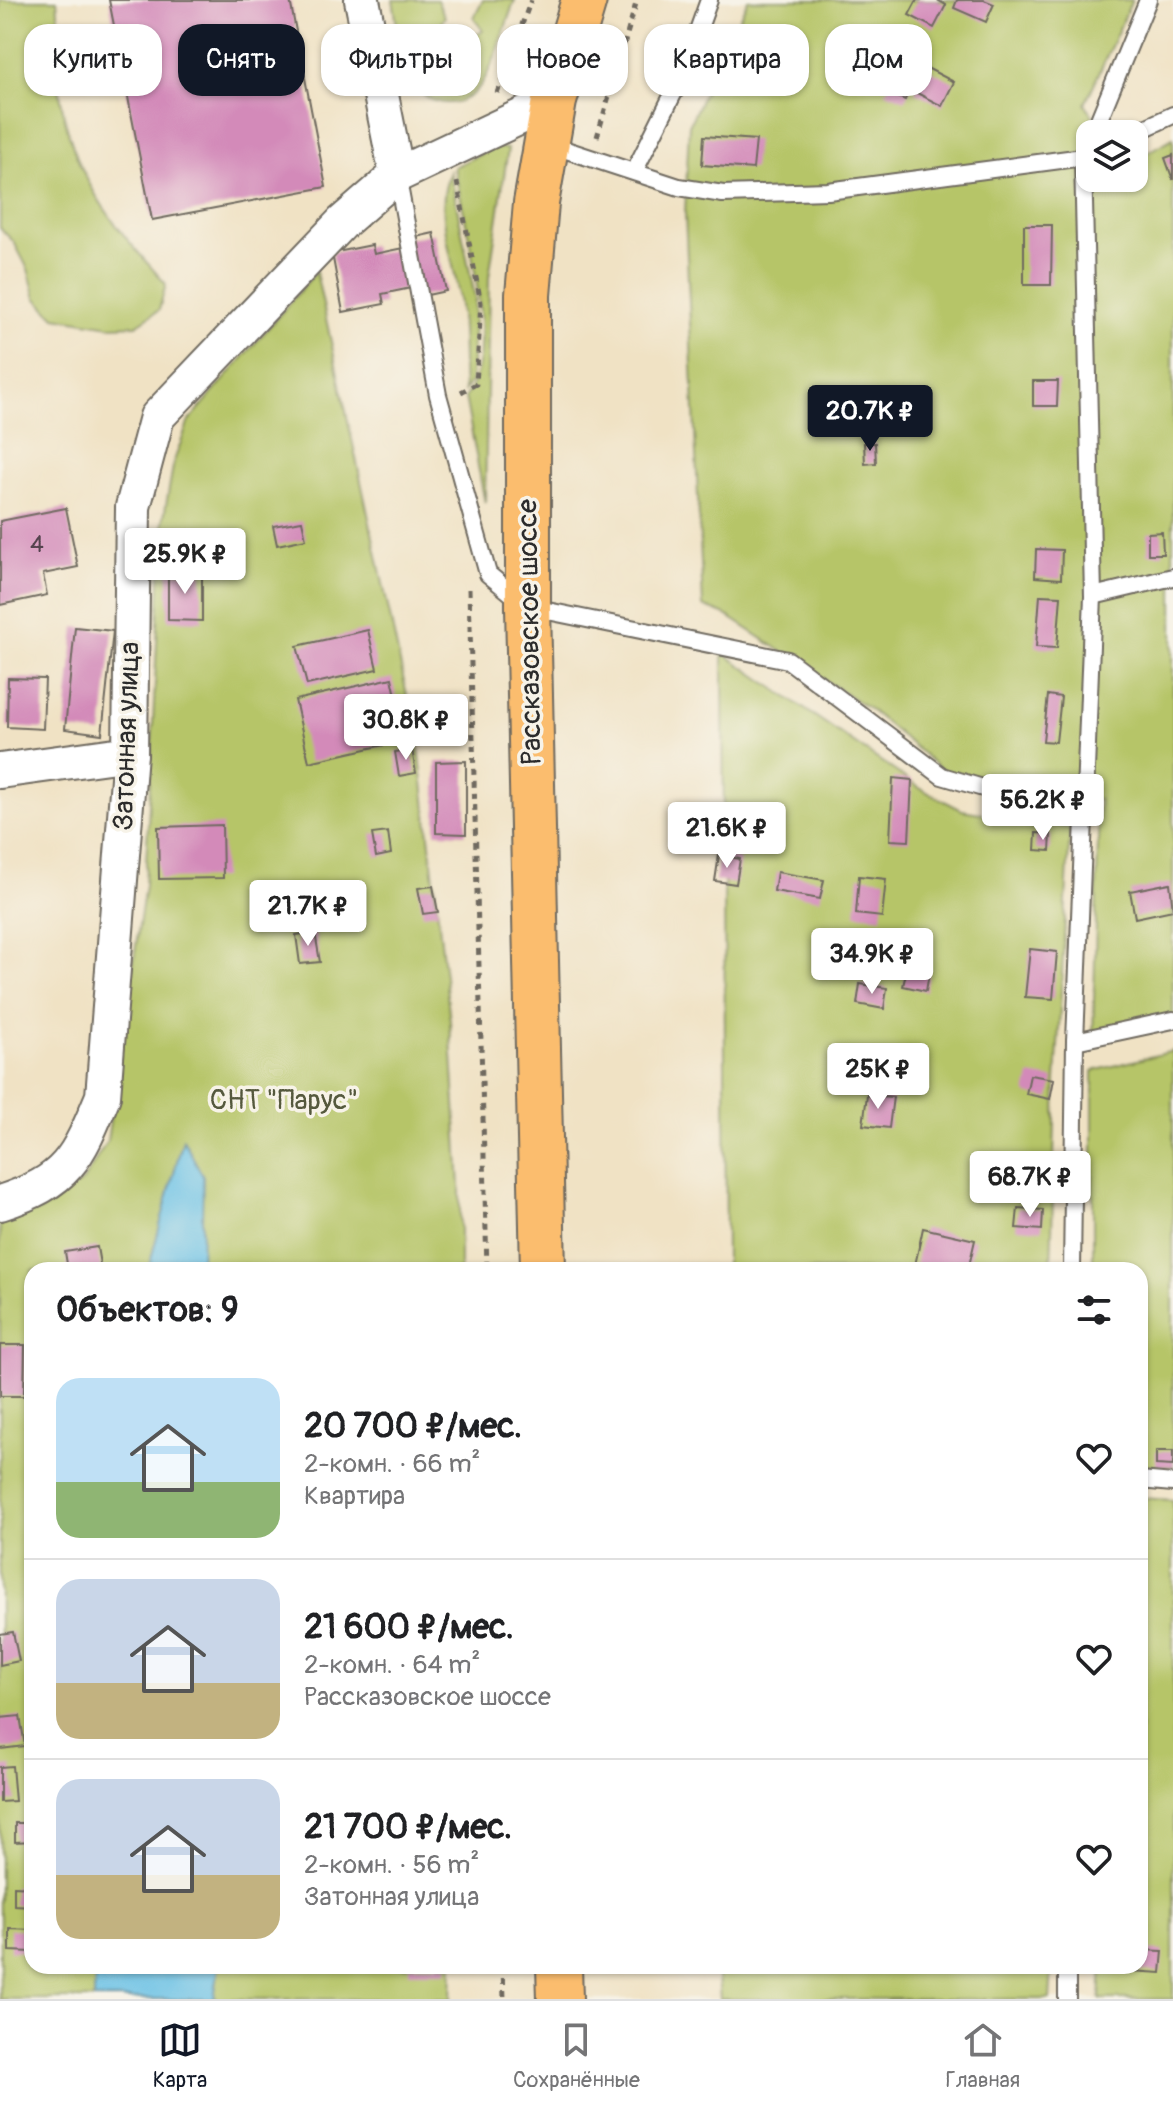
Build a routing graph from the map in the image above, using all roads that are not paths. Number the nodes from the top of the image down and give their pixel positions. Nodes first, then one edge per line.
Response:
1 (362, 0) edge
2 (584, 0) edge
3 (709, 0) edge
4 (1148, 0) edge
5 (554, 101) junction
6 (1173, 115) edge
7 (1099, 120) edge
8 (1148, 127) edge
9 (546, 144) junction
10 (1076, 152) edge
11 (635, 170) junction
12 (397, 175) junction
13 (1088, 192) edge
14 (1173, 577) edge
15 (1093, 596) junction
16 (528, 607) junction
17 (130, 753) junction
18 (0, 771) edge
19 (1082, 817) junction
20 (1173, 1020) edge
21 (1075, 1041) junction
22 (0, 1203) edge
23 (543, 1262) edge
24 (1072, 1262) edge
25 (1148, 1481) edge
26 (1173, 1483) edge
27 (559, 1974) edge
28 (1067, 1974) edge
29 (560, 1999) edge
30 (1067, 1999) edge

1 - 12 street
2 - 5 main road, Рассказовское шоссе
3 - 11 lane
4 - 7 lane
5 - 9 main road, Рассказовское шоссе
5 - 12 street, Затонная улица
6 - 8 lane
9 - 11 lane
9 - 16 main road, Рассказовское шоссе
10 - 11 lane
12 - 16 lane
12 - 17 street, Затонная улица
13 - 15 lane
14 - 15 lane
15 - 19 lane
16 - 19 lane
16 - 23 main road, Рассказовское шоссе
17 - 18 street
17 - 22 street, Затонная улица
19 - 21 lane
20 - 21 lane
21 - 24 lane
25 - 26 lane
27 - 29 main road
28 - 30 lane

